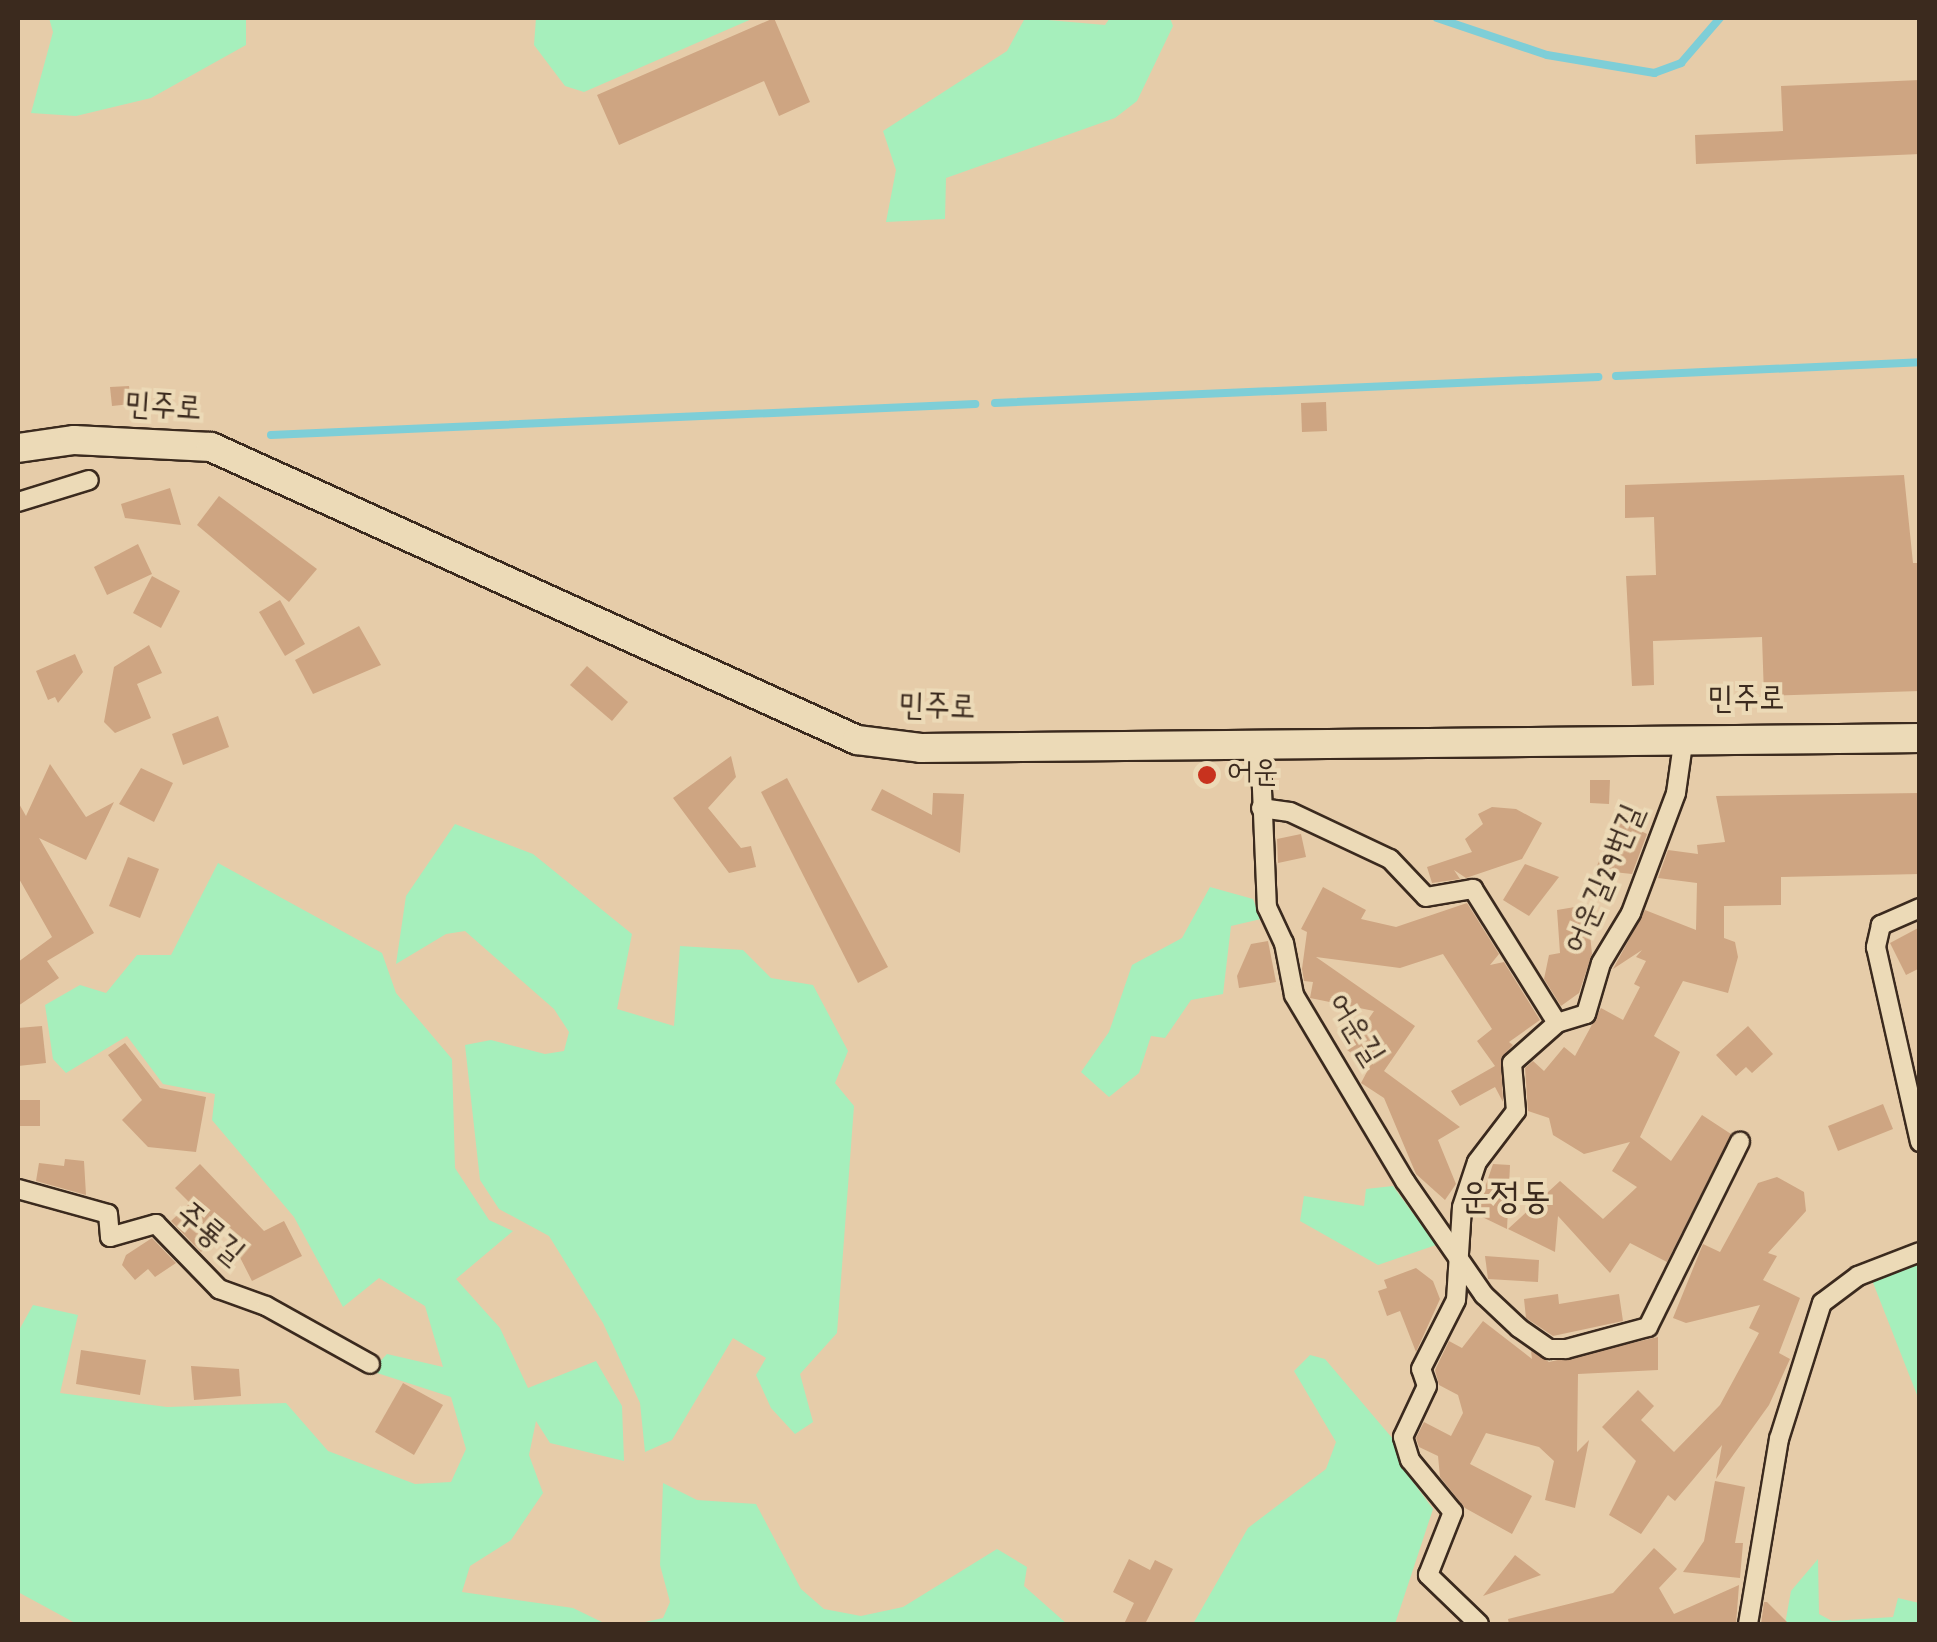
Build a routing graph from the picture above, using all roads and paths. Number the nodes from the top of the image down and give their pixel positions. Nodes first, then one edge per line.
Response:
1 (18, 448) edge
2 (89, 480) dead end
3 (18, 502) edge
4 (1684, 737) junction
5 (1920, 738) edge
6 (1260, 742) junction
7 (1262, 808) junction
8 (1920, 908) edge
9 (1556, 1023) junction
10 (1740, 1142) dead end
11 (1920, 1142) edge
12 (18, 1189) edge
13 (1920, 1252) edge
14 (1461, 1262) junction
15 (370, 1364) dead end
16 (1479, 1624) edge
17 (1748, 1624) edge

1 - 6 main road, 민주로
2 - 3 street
4 - 5 main road, 민주로
4 - 6 main road, 민주로
4 - 9 street, 어운길29번길
6 - 7 street, 어운길
7 - 9 street, 어운길29번길
7 - 14 street, 어운길
8 - 11 street
9 - 14 street, 어운길29번길
10 - 14 street, 어운길
12 - 15 street, 주룡길
13 - 17 street
14 - 16 street

